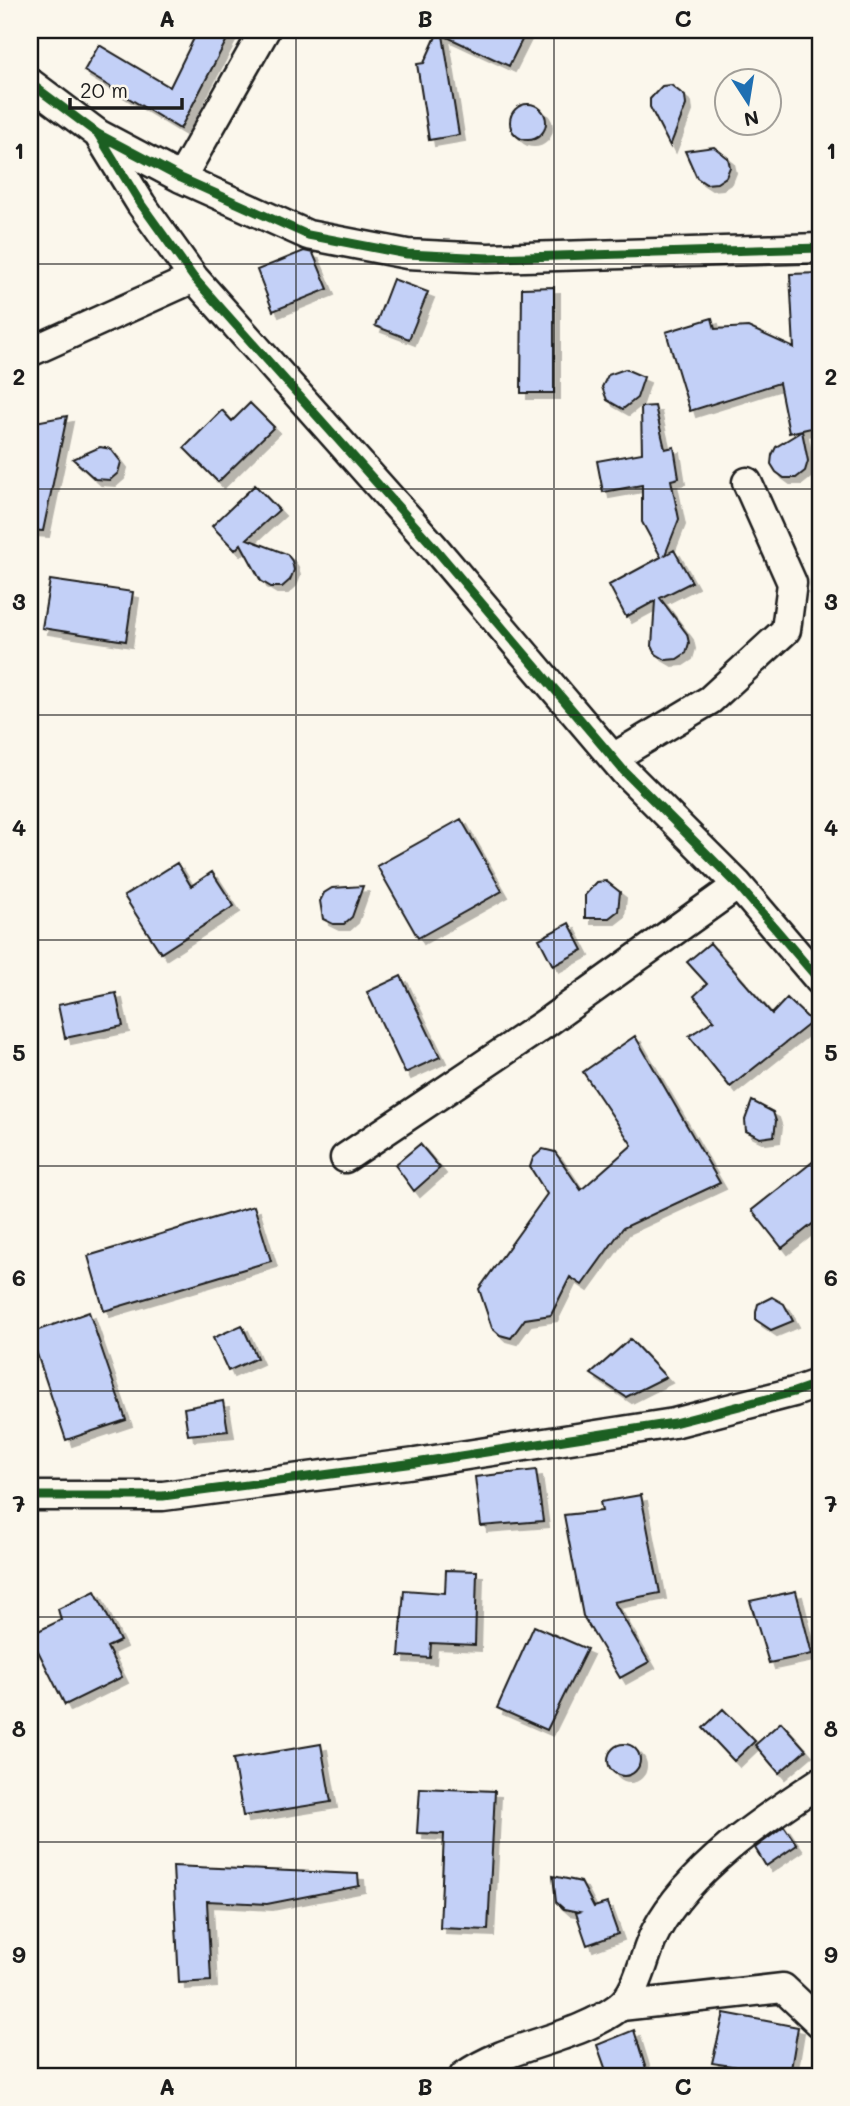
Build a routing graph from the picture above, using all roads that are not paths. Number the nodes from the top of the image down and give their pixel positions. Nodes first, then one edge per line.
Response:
1 (265, 30) edge
2 (30, 83) edge
3 (98, 134) junction
4 (181, 178) junction
5 (820, 248) edge
6 (194, 278) junction
7 (30, 352) edge
8 (747, 482) dead end
9 (613, 758) junction
10 (738, 885) junction
11 (820, 981) edge
12 (345, 1158) dead end
13 (820, 1382) edge
14 (30, 1496) edge
15 (820, 1783) edge
16 (621, 2006) junction
17 (820, 2023) edge
18 (464, 2076) edge

1 - 4 street
2 - 3 street
3 - 4 street
3 - 6 street
4 - 5 street
6 - 7 street
6 - 9 street
8 - 9 street
9 - 10 street
10 - 11 street
10 - 12 street
13 - 14 street
15 - 16 street
16 - 17 street
16 - 18 street

